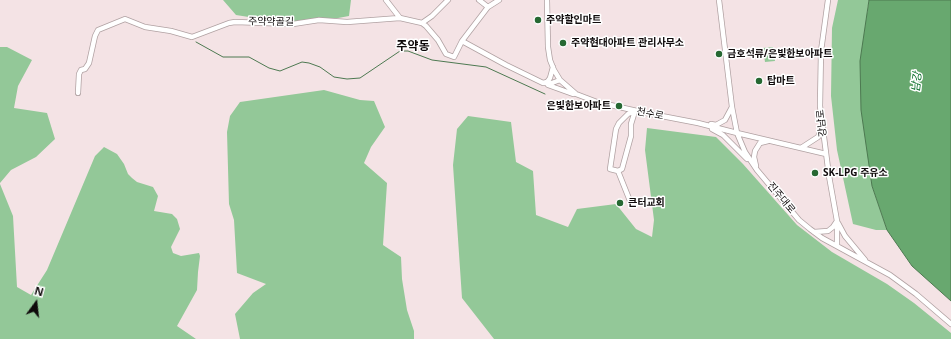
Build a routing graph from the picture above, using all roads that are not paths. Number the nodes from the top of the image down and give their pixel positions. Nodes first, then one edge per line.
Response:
1 (386, 0) edge
2 (448, 0) edge
3 (479, 0) edge
4 (499, 0) edge
5 (547, 0) edge
6 (719, 0) edge
7 (828, 0) edge
8 (488, 7) junction
9 (400, 18) junction
10 (422, 23) junction
11 (462, 41) junction
12 (553, 67) junction
13 (560, 80) junction
14 (543, 83) junction
15 (78, 93) dead end
16 (597, 102) junction
17 (732, 107) junction
18 (635, 111) junction
19 (698, 123) junction
20 (822, 128) junction
21 (737, 134) junction
22 (770, 141) junction
23 (801, 148) junction
24 (826, 154) junction
25 (618, 170) junction
26 (757, 170) junction
27 (630, 201) dead end
28 (837, 221) junction
29 (814, 232) junction
30 (838, 246) junction
31 (868, 263) junction
32 (951, 324) edge

1 - 9 street
2 - 10 street
3 - 8 street
4 - 8 street
5 - 12 street, 천수로
6 - 17 street, 진주대로
7 - 20 street, 강남로
8 - 11 street
9 - 10 street, 주약약골길
9 - 15 street, 주약약골길
10 - 11 street
11 - 14 street
12 - 13 street, 천수로
12 - 14 street
13 - 14 street
13 - 16 street, 천수로
14 - 16 street
16 - 18 street, 천수로
17 - 19 street
17 - 21 street, 진주대로
18 - 19 street, 천수로
18 - 25 street
18 - 25 street
19 - 21 street, 천수로
19 - 26 street
20 - 23 street
20 - 24 street, 강남로
21 - 22 street, 천수로
21 - 26 street, 진주대로
22 - 23 street, 천수로
22 - 26 street
23 - 24 street, 천수로
24 - 28 street, 강남로
25 - 27 street
26 - 29 street, 진주대로
28 - 29 street
28 - 30 street, 강남로
28 - 31 street
29 - 30 street, 진주대로
30 - 31 street, 진주대로
31 - 32 street, 진주대로

